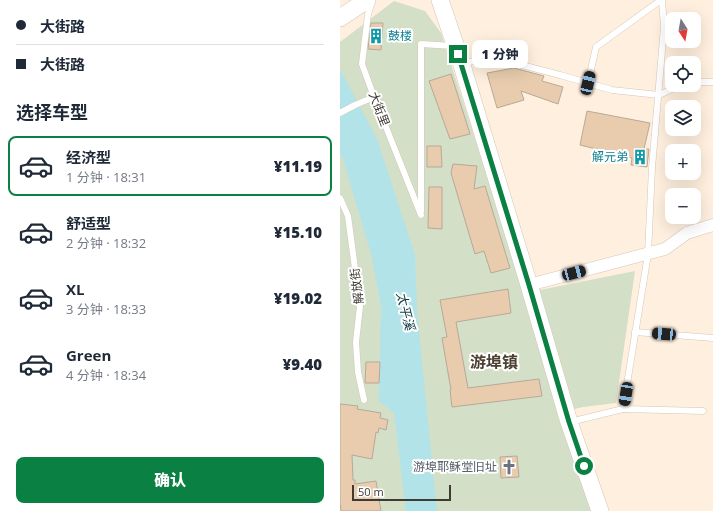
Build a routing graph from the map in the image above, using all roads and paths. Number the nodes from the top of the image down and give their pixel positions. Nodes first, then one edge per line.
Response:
1 (367, 0) edge
2 (372, 0) edge
3 (440, 0) edge
4 (662, 0) edge
5 (340, 18) edge
6 (456, 46) junction
7 (461, 62) junction
8 (701, 82) edge
9 (713, 82) edge
10 (588, 83) junction
11 (666, 92) edge
12 (659, 95) junction
13 (374, 97) junction
14 (340, 114) edge
15 (340, 198) edge
16 (713, 225) edge
17 (648, 254) junction
18 (529, 285) junction
19 (636, 332) junction
20 (713, 338) edge
21 (364, 400) dead end
22 (623, 410) junction
23 (703, 411) dead end
24 (569, 422) junction
25 (600, 511) edge

1 - 5 street
2 - 13 lane, 大街里
3 - 6 street
4 - 10 lane
4 - 12 lane
6 - 7 street
6 - 13 lane, 大街里
7 - 10 lane
7 - 18 street
8 - 9 lane
10 - 12 lane
11 - 12 lane
12 - 17 lane
13 - 14 lane
15 - 21 lane, 解放街
16 - 17 street
17 - 18 street
17 - 19 lane
18 - 24 street
19 - 20 lane
19 - 22 lane
22 - 23 lane
22 - 24 lane
24 - 25 street

